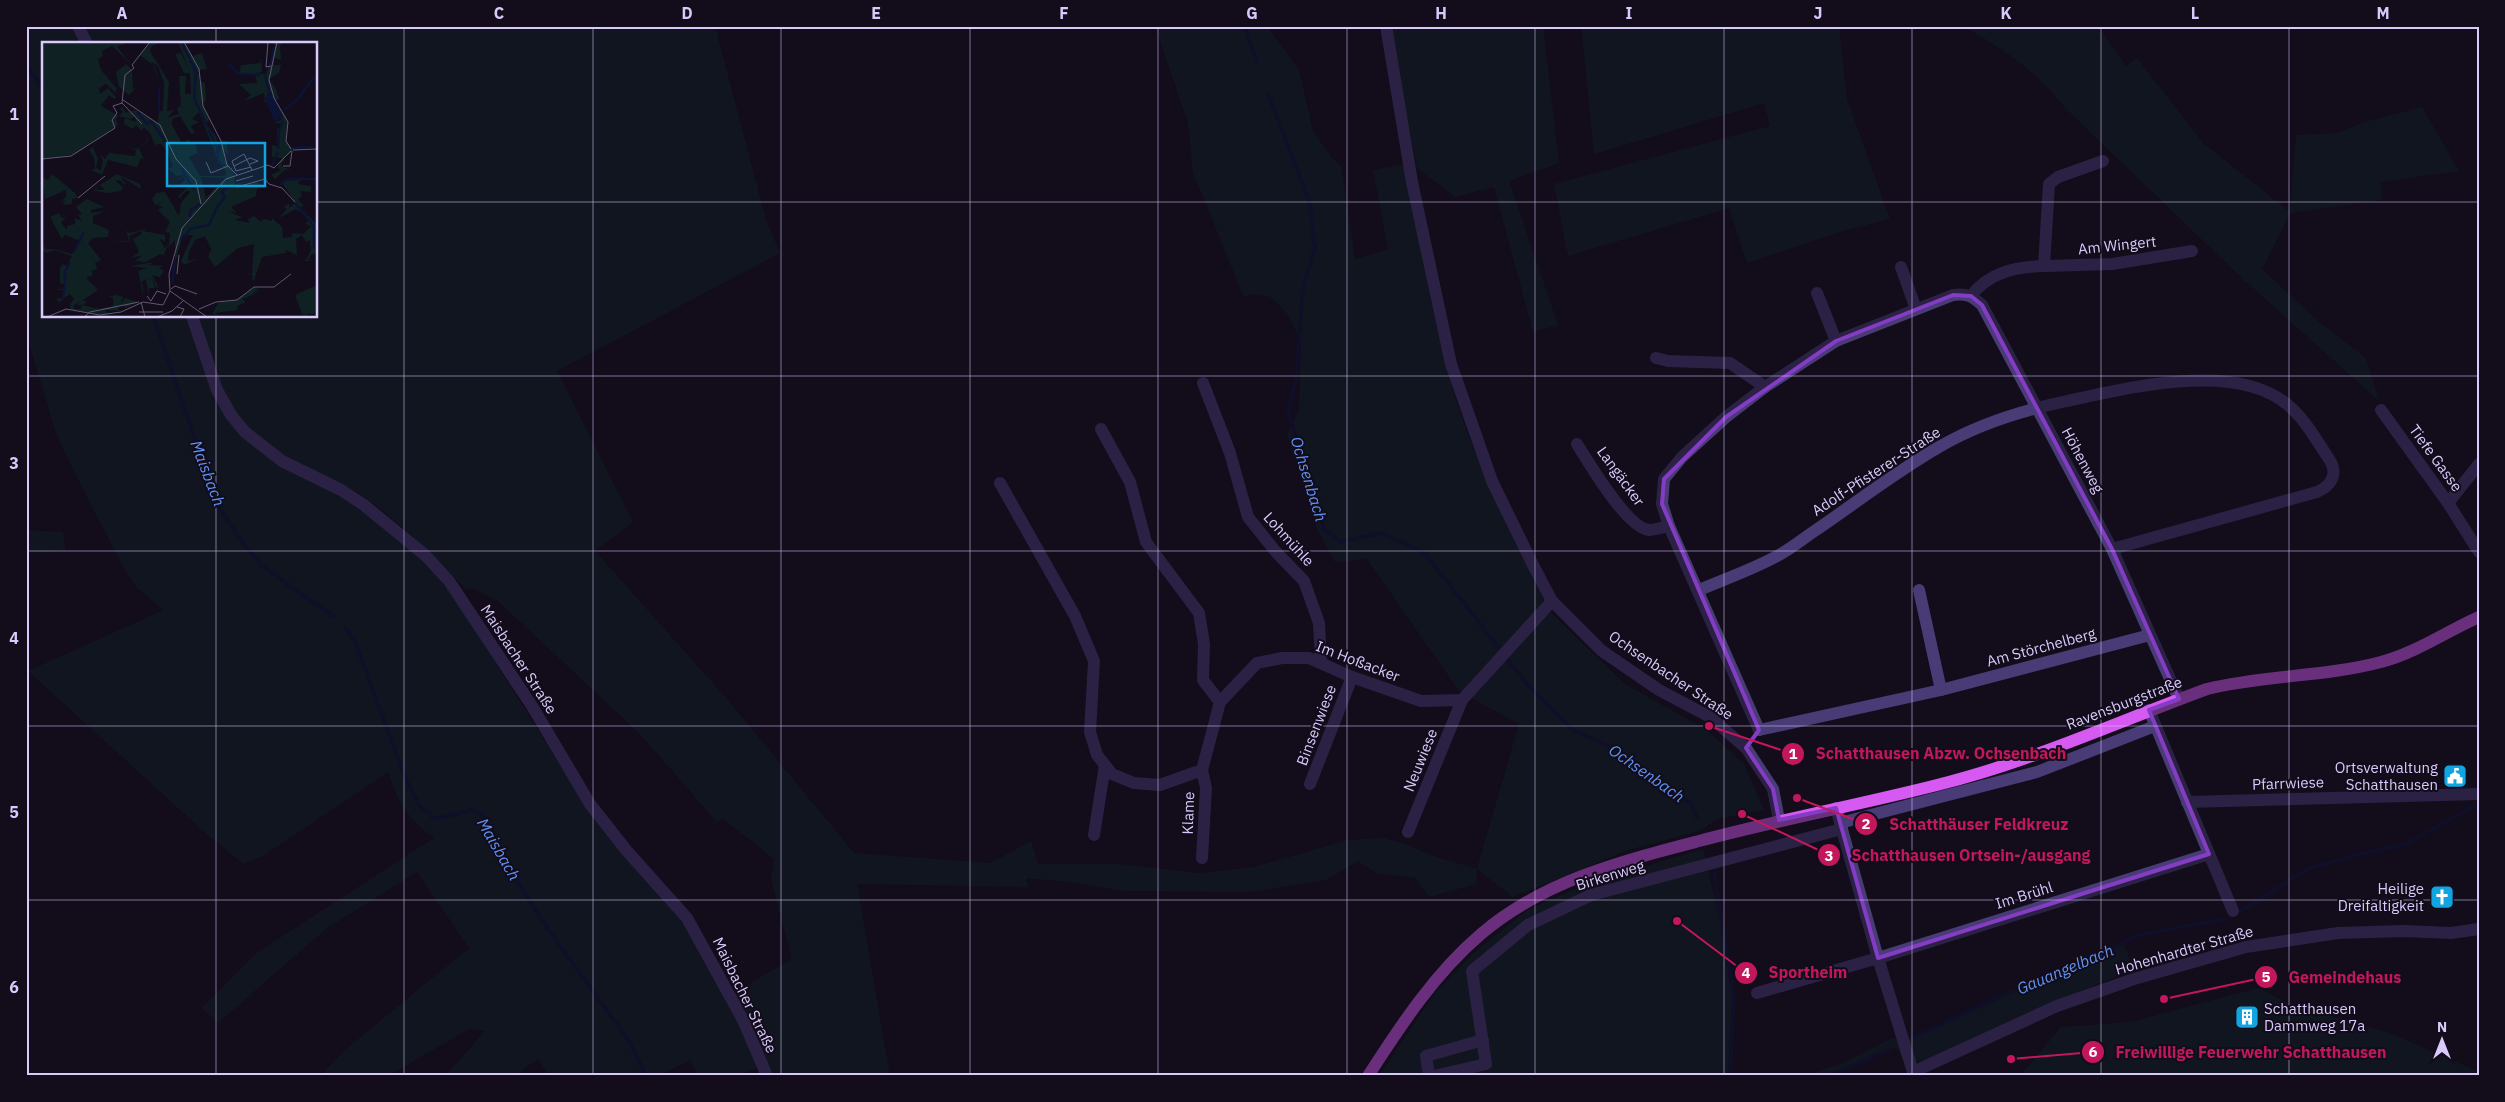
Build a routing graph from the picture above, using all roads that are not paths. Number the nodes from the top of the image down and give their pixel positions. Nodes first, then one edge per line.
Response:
1 (78, 26) edge
2 (1386, 26) edge
3 (86, 42) edge
4 (2103, 161) dead end
5 (2192, 251) dead end
6 (2044, 266) junction
7 (1901, 267) dead end
8 (1817, 293) dead end
9 (1971, 296) junction
10 (1916, 308) junction
11 (193, 318) edge
12 (1836, 341) junction
13 (1656, 358) dead end
14 (1203, 382) dead end
15 (1765, 387) junction
16 (2038, 410) junction
17 (2381, 410) dead end
18 (1101, 429) dead end
19 (1577, 444) dead end
20 (2479, 464) edge
21 (1000, 483) dead end
22 (2448, 503) junction
23 (1669, 526) junction
24 (2112, 549) junction
25 (2479, 552) edge
26 (1699, 590) junction
27 (1919, 590) dead end
28 (1552, 601) junction
29 (2479, 617) edge
30 (2150, 635) junction
31 (1321, 662) junction
32 (1352, 677) junction
33 (1941, 690) junction
34 (2179, 699) junction
35 (1462, 700) junction
36 (1220, 702) junction
37 (2148, 710) junction
38 (2155, 726) junction
39 (1759, 730) junction
40 (1746, 748) junction
41 (1105, 765) junction
42 (1202, 770) junction
43 (1310, 784) dead end
44 (2479, 794) edge
45 (2187, 802) junction
46 (1836, 808) junction
47 (1779, 820) junction
48 (1841, 826) junction
49 (1408, 832) dead end
50 (1094, 835) dead end
51 (2209, 854) junction
52 (1202, 858) dead end
53 (2233, 911) dead end
54 (2479, 929) edge
55 (1878, 958) junction
56 (1757, 993) dead end
57 (1483, 1040) junction
58 (766, 1076) edge
59 (1368, 1076) edge
60 (1429, 1076) edge
61 (1434, 1076) edge

1 - 3 street
2 - 28 street, Ochsenbacher Straße
4 - 6 street
5 - 6 street, Am Wingert
6 - 9 street, Am Wingert
7 - 10 street
8 - 12 street
9 - 10 street
9 - 16 street, Höhenweg
10 - 12 street
11 - 58 street, Maisbacher Straße
12 - 15 street
13 - 15 street
14 - 31 street, Lohmühle
15 - 23 street
16 - 24 street, Höhenweg
16 - 24 street, Adolf-Pfisterer-Straße
16 - 26 street, Adolf-Pfisterer-Straße
17 - 22 street, Tiefe Gasse
18 - 36 street
19 - 23 street, Langäcker
20 - 22 street
21 - 41 street
22 - 25 street, Tiefe Gasse
23 - 26 street
24 - 30 street, Höhenweg
26 - 39 street
27 - 33 street
28 - 35 street
28 - 40 street, Ochsenbacher Straße
29 - 34 main road, Ravensburgstraße
30 - 33 street, Am Störchelberg
30 - 34 street, Höhenweg
31 - 32 street, Im Hoßacker
31 - 36 street, Im Hoßacker
32 - 35 street, Im Hoßacker
32 - 43 street, Binsenwiese
33 - 39 street, Am Störchelberg
34 - 37 main road, Ravensburgstraße
35 - 49 street, Neuwiese
36 - 42 street, Im Hoßacker
37 - 38 street
37 - 46 main road, Ravensburgstraße
38 - 45 street
38 - 48 street, Birkenweg
39 - 40 street
40 - 47 street, Ochsenbacher Straße
41 - 42 street
41 - 50 street
42 - 52 street, Klame
44 - 45 street, Pfarrwiese
45 - 51 street
46 - 47 main road, Ravensburgstraße
46 - 48 street
47 - 59 main road, Ravensburgstraße
48 - 55 street
48 - 57 street, Birkenweg
51 - 53 street
51 - 55 street, Im Brühl
54 - 55 street, Hohenhardter Straße
55 - 56 street, Im Brühl
57 - 60 street
57 - 61 street, Birkenweg

